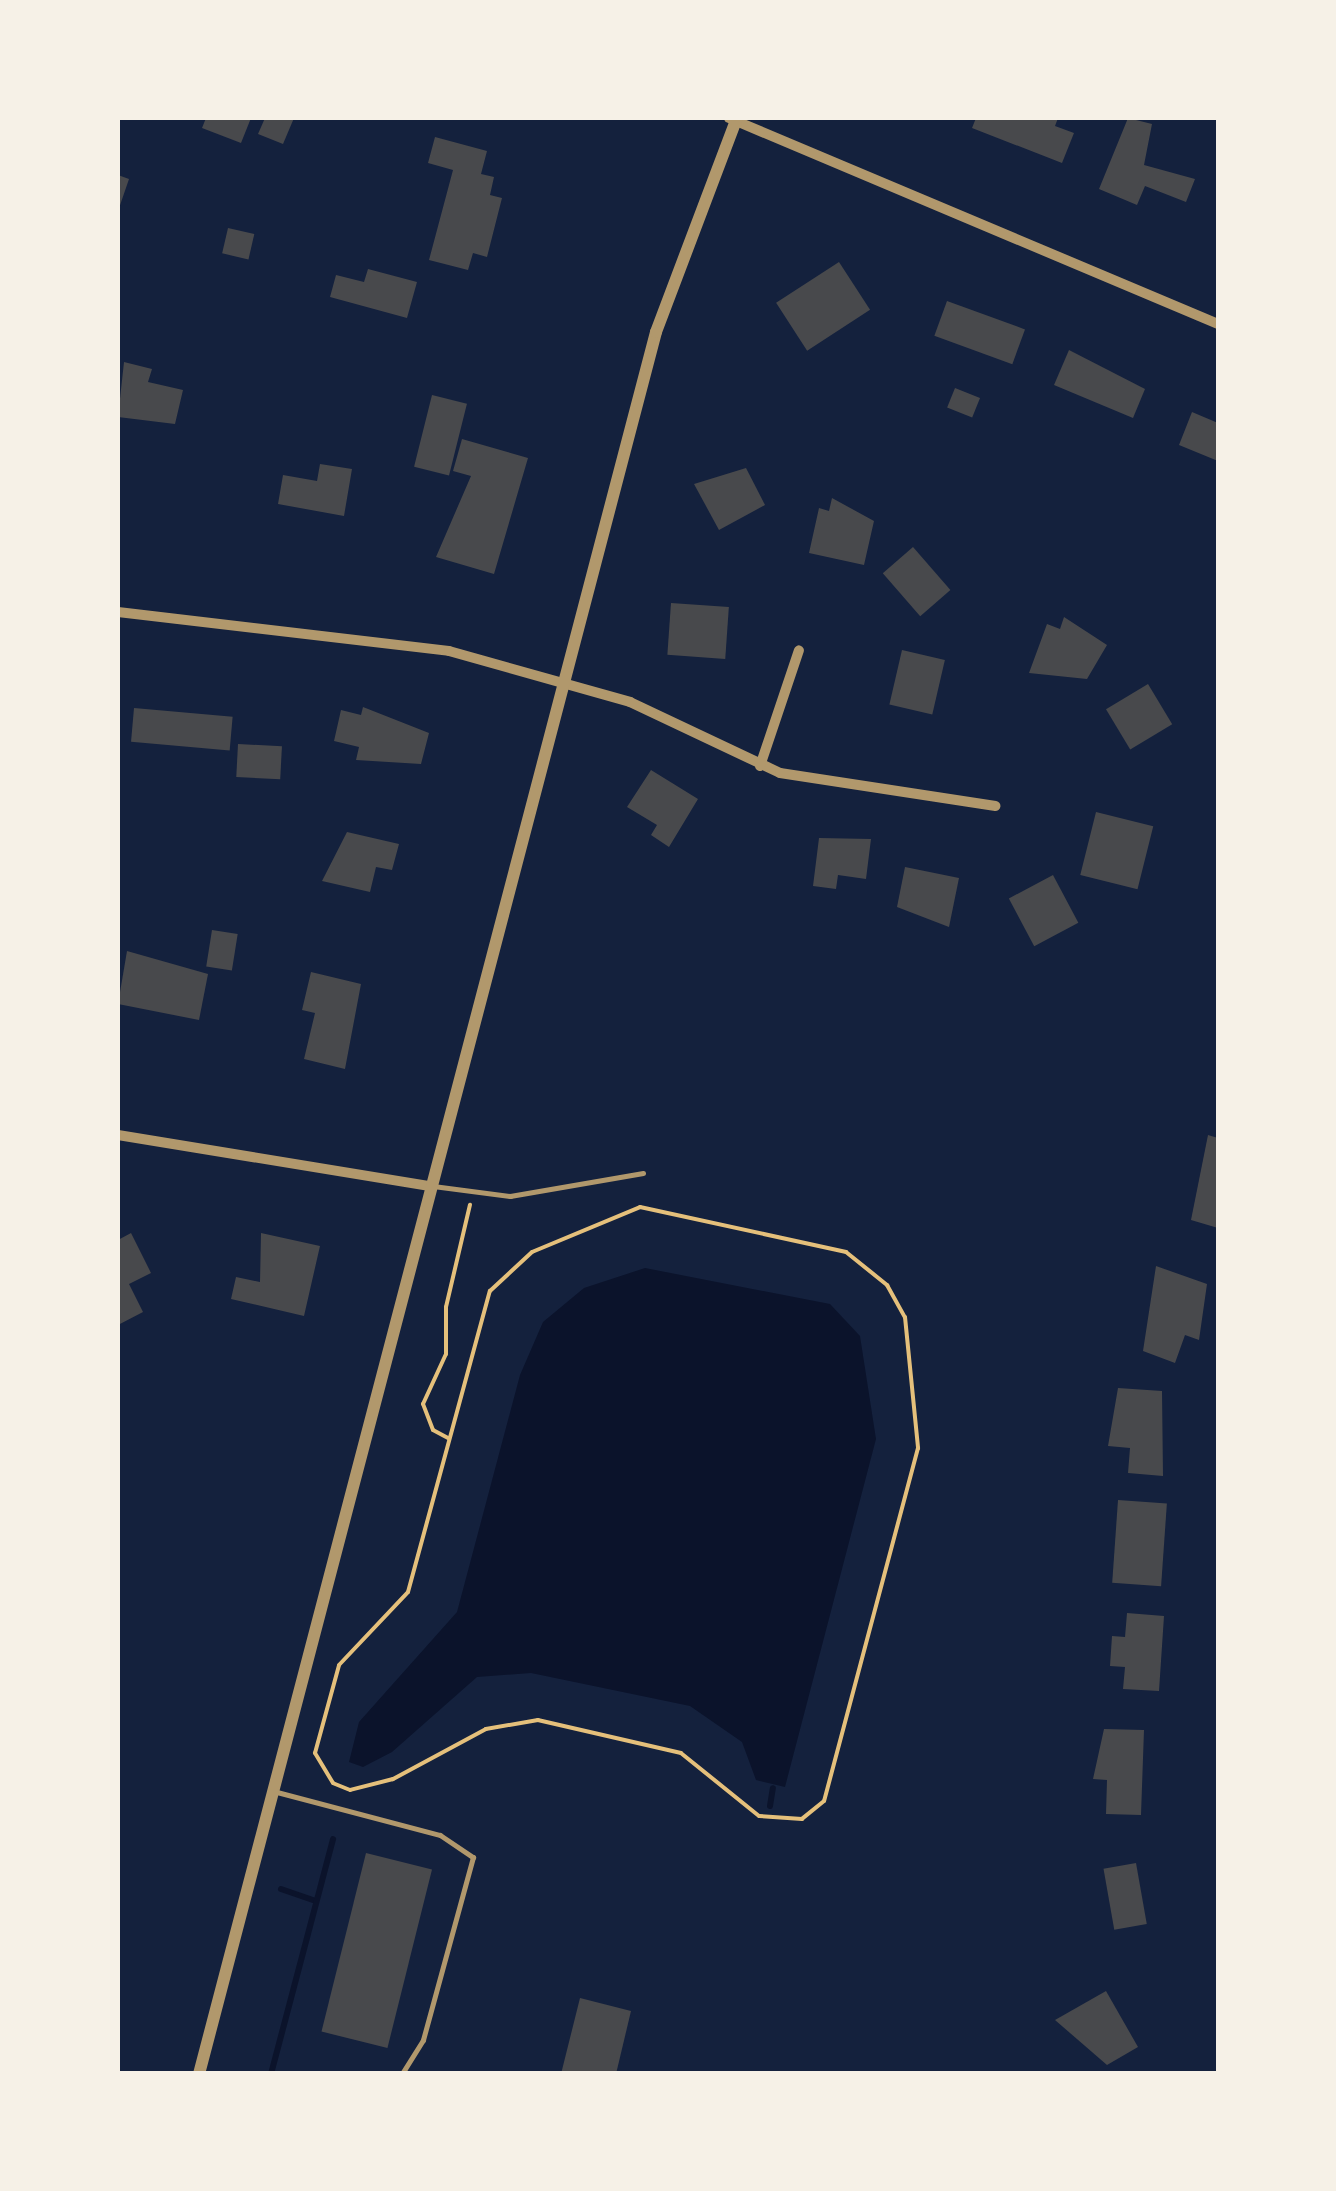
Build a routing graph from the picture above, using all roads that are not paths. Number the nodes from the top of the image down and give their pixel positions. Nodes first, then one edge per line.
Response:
1 (734, 118) edge
2 (1218, 324) edge
3 (118, 612) edge
4 (798, 650) dead end
5 (568, 684) junction
6 (760, 766) junction
7 (995, 806) dead end
8 (118, 1134) edge
9 (643, 1173) dead end
10 (430, 1186) junction
11 (272, 1791) junction
12 (199, 2074) edge
13 (402, 2074) edge

1 - 2 street
1 - 5 street
3 - 5 street
4 - 6 street
5 - 6 street
5 - 10 street
6 - 7 street
8 - 10 street
9 - 10 lane
10 - 11 street
11 - 12 street
11 - 13 lane

